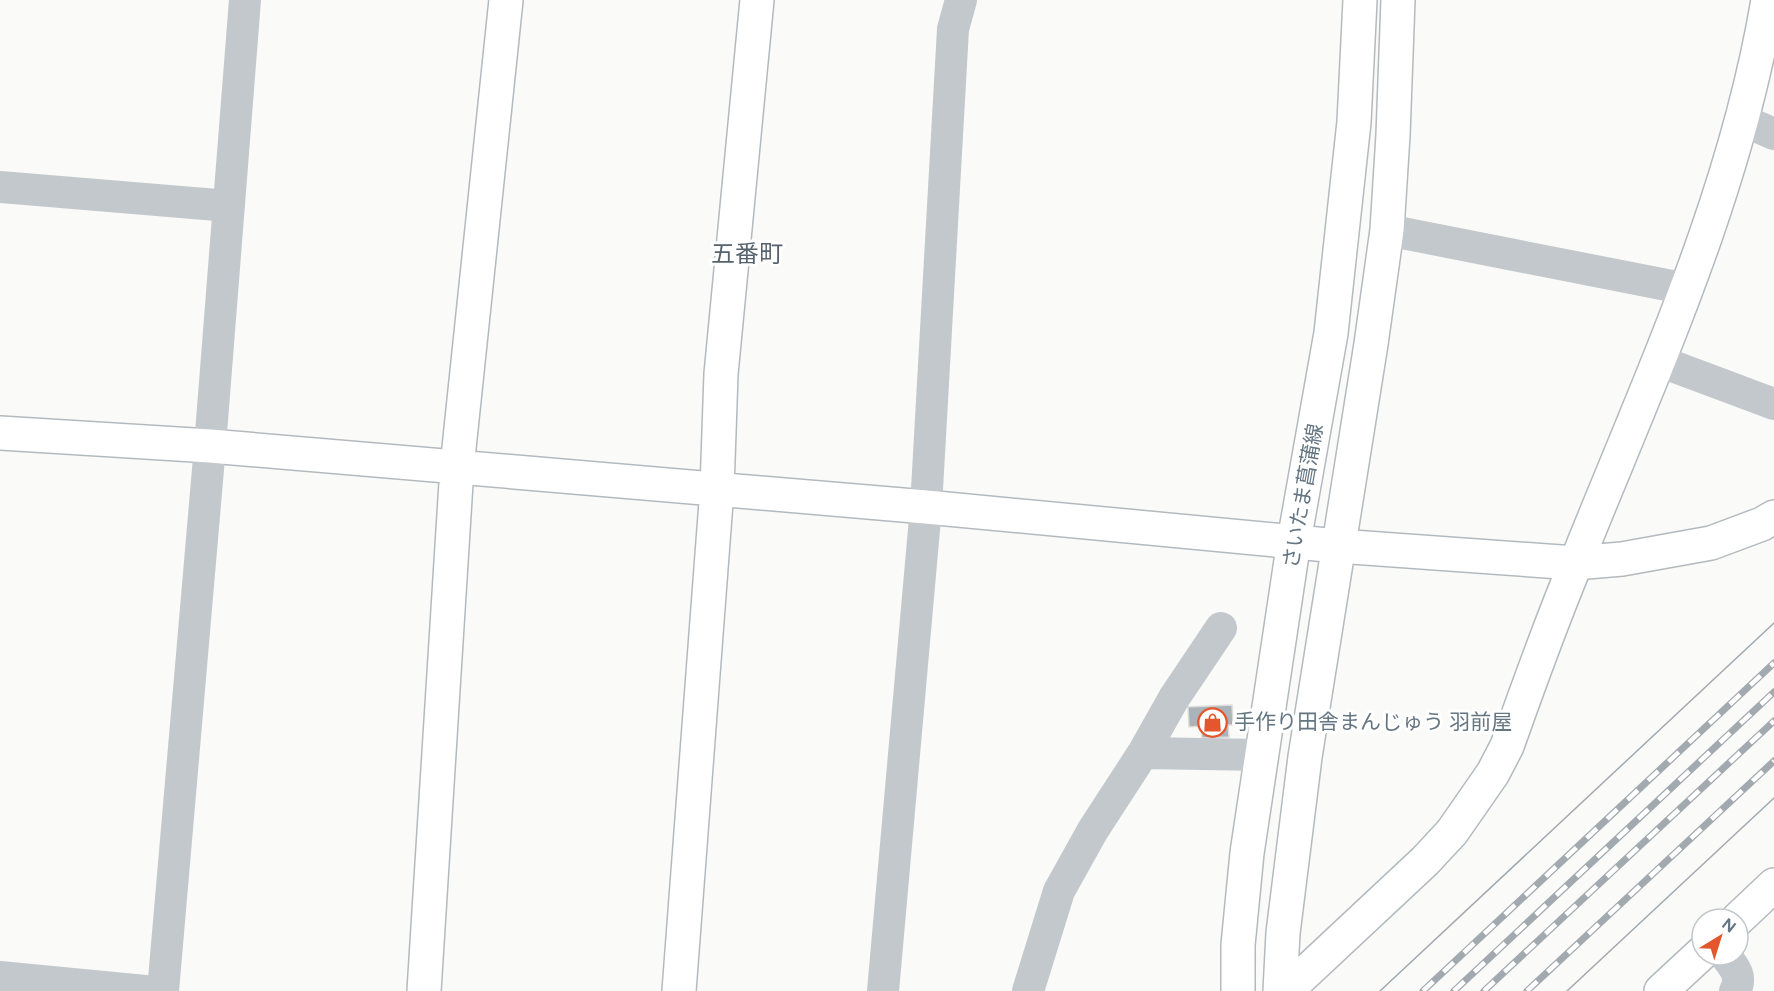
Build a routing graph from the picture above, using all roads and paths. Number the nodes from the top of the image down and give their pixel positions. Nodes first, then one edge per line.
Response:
1 (245, 0) edge
2 (506, 0) edge
3 (757, 0) edge
4 (961, 0) edge
5 (1360, 0) edge
6 (1398, 0) edge
7 (1769, 12) edge
8 (1742, 120) junction
9 (1774, 134) edge
10 (0, 187) edge
11 (229, 206) junction
12 (1388, 230) junction
13 (1687, 289) junction
14 (1659, 361) junction
15 (1774, 404) edge
16 (0, 432) edge
17 (210, 446) junction
18 (457, 467) junction
19 (717, 489) junction
20 (926, 507) junction
21 (1774, 517) edge
22 (1294, 541) junction
23 (1338, 546) junction
24 (1575, 563) junction
25 (1221, 628) dead end
26 (1143, 753) junction
27 (1262, 755) junction
28 (1774, 885) edge
29 (1750, 908) edge
30 (1690, 964) edge
31 (1734, 967) edge
32 (0, 977) edge
33 (145, 991) edge
34 (163, 991) edge
35 (424, 991) edge
36 (679, 991) edge
37 (883, 991) edge
38 (1028, 991) edge
39 (1238, 991) edge
40 (1280, 991) edge
41 (1286, 991) edge
42 (1661, 991) edge
43 (1735, 991) edge

1 - 11 street
2 - 18 street
3 - 19 street
4 - 20 street
5 - 22 street, さいたま菖蒲線
6 - 12 street, さいたま菖蒲線
7 - 8 street
8 - 9 street
8 - 13 street
10 - 11 street
11 - 17 street
12 - 13 street
12 - 23 street, さいたま菖蒲線
13 - 14 street
14 - 15 street
14 - 24 street
16 - 17 street
17 - 18 street
17 - 34 street
18 - 19 street
18 - 35 street
19 - 20 street
19 - 36 street
20 - 22 street
20 - 37 street
21 - 24 street
22 - 23 street
22 - 27 street, さいたま菖蒲線
23 - 24 street
23 - 40 street, さいたま菖蒲線
24 - 41 street
25 - 26 street
26 - 27 street
26 - 38 street
27 - 39 street, さいたま菖蒲線
28 - 29 street
30 - 42 street
31 - 43 street
32 - 33 street

